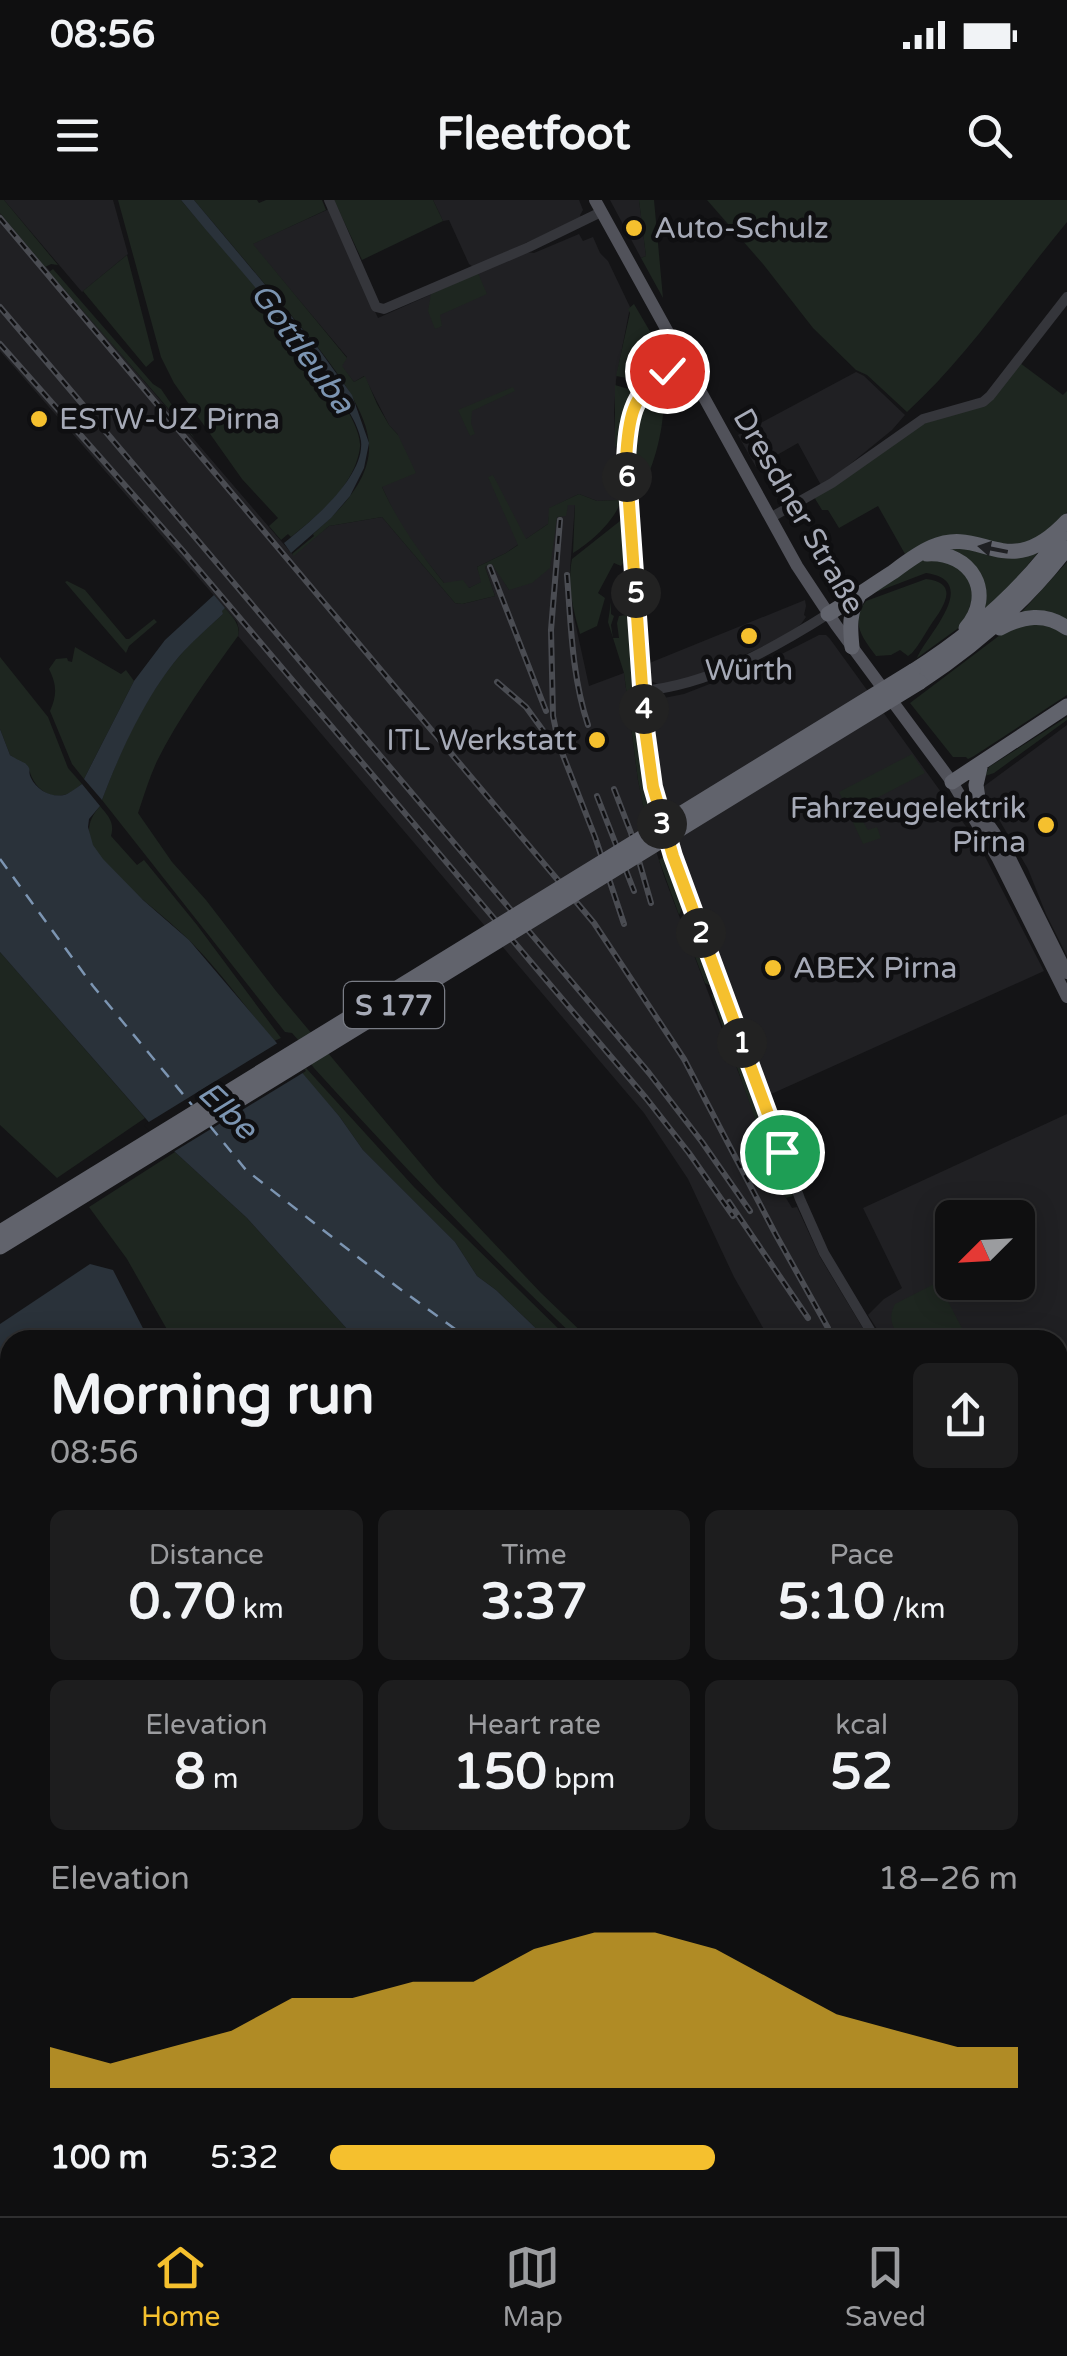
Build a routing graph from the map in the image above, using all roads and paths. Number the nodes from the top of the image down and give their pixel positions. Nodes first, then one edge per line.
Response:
1 (329, 200) edge
2 (598, 206) edge
3 (1067, 297) edge
4 (665, 327) junction
5 (690, 373) junction
6 (656, 378) junction
7 (770, 518) junction
8 (1067, 524) edge
9 (1067, 548) edge
10 (914, 558) junction
11 (858, 595) junction
12 (828, 614) junction
13 (1067, 628) edge
14 (983, 637) junction
15 (852, 647) junction
16 (940, 653) junction
17 (916, 677) junction
18 (643, 692) junction
19 (1067, 706) edge
20 (981, 763) junction
21 (952, 782) junction
22 (976, 810) junction
23 (1067, 973) edge
24 (1067, 997) edge
25 (0, 1232) edge
26 (0, 1246) edge
27 (870, 1330) edge

1 - 2 street
2 - 4 main road, Dresdner Straße
3 - 7 street
4 - 5 main road, Dresdner Straße
4 - 6 street
5 - 6 street
5 - 7 main road, Dresdner Straße
6 - 18 street
7 - 12 main road, Dresdner Straße
8 -> 10 highway
8 - 16 highway
9 - 14 highway
10 - 11 highway
10 - 16 highway
11 - 12 highway
11 - 15 highway
12 - 15 main road, Dresdner Straße
12 - 18 street
13 - 14 highway
14 - 17 highway
15 - 21 main road, Dresdner Straße
16 - 17 highway
17 - 25 highway, S 177, bridge
17 - 26 highway, S 177, bridge
18 - 27 street
19 - 20 highway
20 - 21 highway
20 - 22 highway
21 - 22 main road, Dresdner Straße
22 - 23 main road, Dresdner Straße
22 - 24 main road, Dresdner Straße

